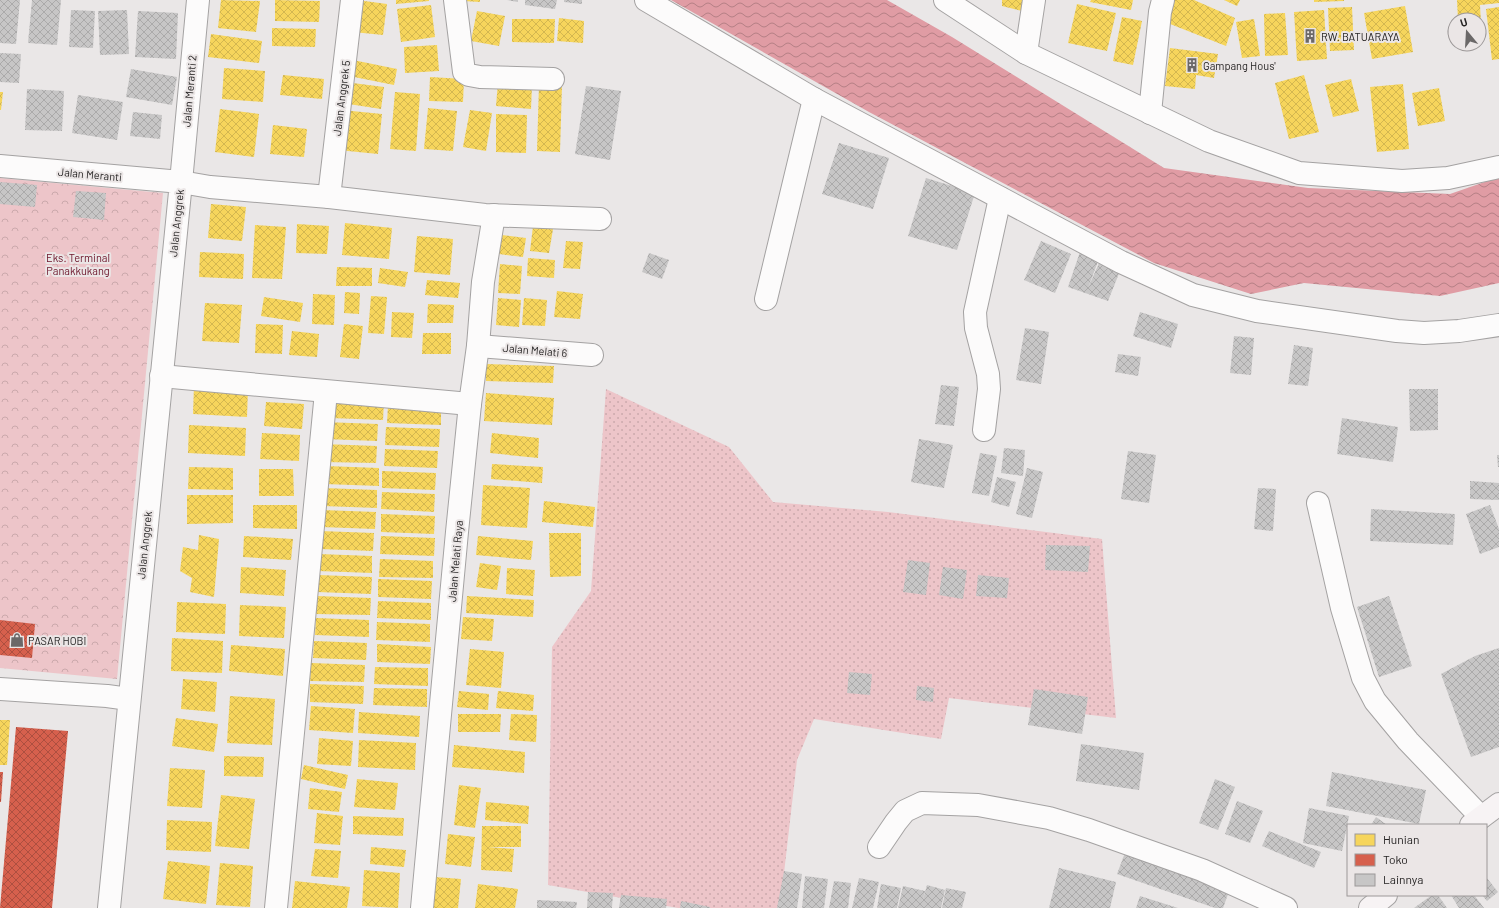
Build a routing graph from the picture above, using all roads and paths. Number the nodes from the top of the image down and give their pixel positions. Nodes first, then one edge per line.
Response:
1 (198, 0) edge
2 (352, 0) edge
3 (455, 0) edge
4 (646, 0) edge
5 (945, 0) edge
6 (1034, 0) edge
7 (1163, 0) edge
8 (1026, 53) junction
9 (553, 79) dead end
10 (814, 99) junction
11 (1150, 113) junction
12 (0, 166) edge
13 (1499, 167) edge
14 (180, 182) junction
15 (329, 197) junction
16 (1000, 198) junction
17 (494, 215) junction
18 (600, 219) dead end
19 (766, 299) dead end
20 (1499, 326) edge
21 (478, 346) junction
22 (592, 355) dead end
23 (161, 376) junction
24 (326, 392) junction
25 (470, 404) junction
26 (984, 430) dead end
27 (1318, 503) dead end
28 (0, 690) edge
29 (129, 700) junction
30 (1499, 804) edge
31 (1476, 821) edge
32 (879, 847) dead end
33 (1385, 896) edge
34 (109, 908) edge
35 (276, 908) edge
36 (422, 908) edge
37 (1286, 908) edge
38 (1370, 908) edge

1 - 14 street, Jalan Meranti 2
2 - 15 street, Jalan Anggrek 5
3 - 9 street
4 - 10 street
5 - 8 street
6 - 8 street
7 - 11 street
8 - 11 street
10 - 16 street
10 - 19 street
11 - 13 street
12 - 14 street, Jalan Meranti
14 - 15 street, Jalan Meranti
14 - 23 street, Jalan Anggrek
15 - 17 street, Jalan Meranti
16 - 20 street
16 - 26 street
17 - 18 street, Jalan Meranti
17 - 21 street, Jalan Melati Raya
21 - 22 street, Jalan Melati 6
21 - 25 street, Jalan Melati Raya
23 - 24 street
23 - 29 street, Jalan Anggrek
24 - 25 street
24 - 35 street
25 - 36 street, Jalan Melati Raya
27 - 31 street
28 - 29 street
29 - 34 street, Jalan Anggrek
30 - 31 main road
32 - 37 street
33 - 38 main road

